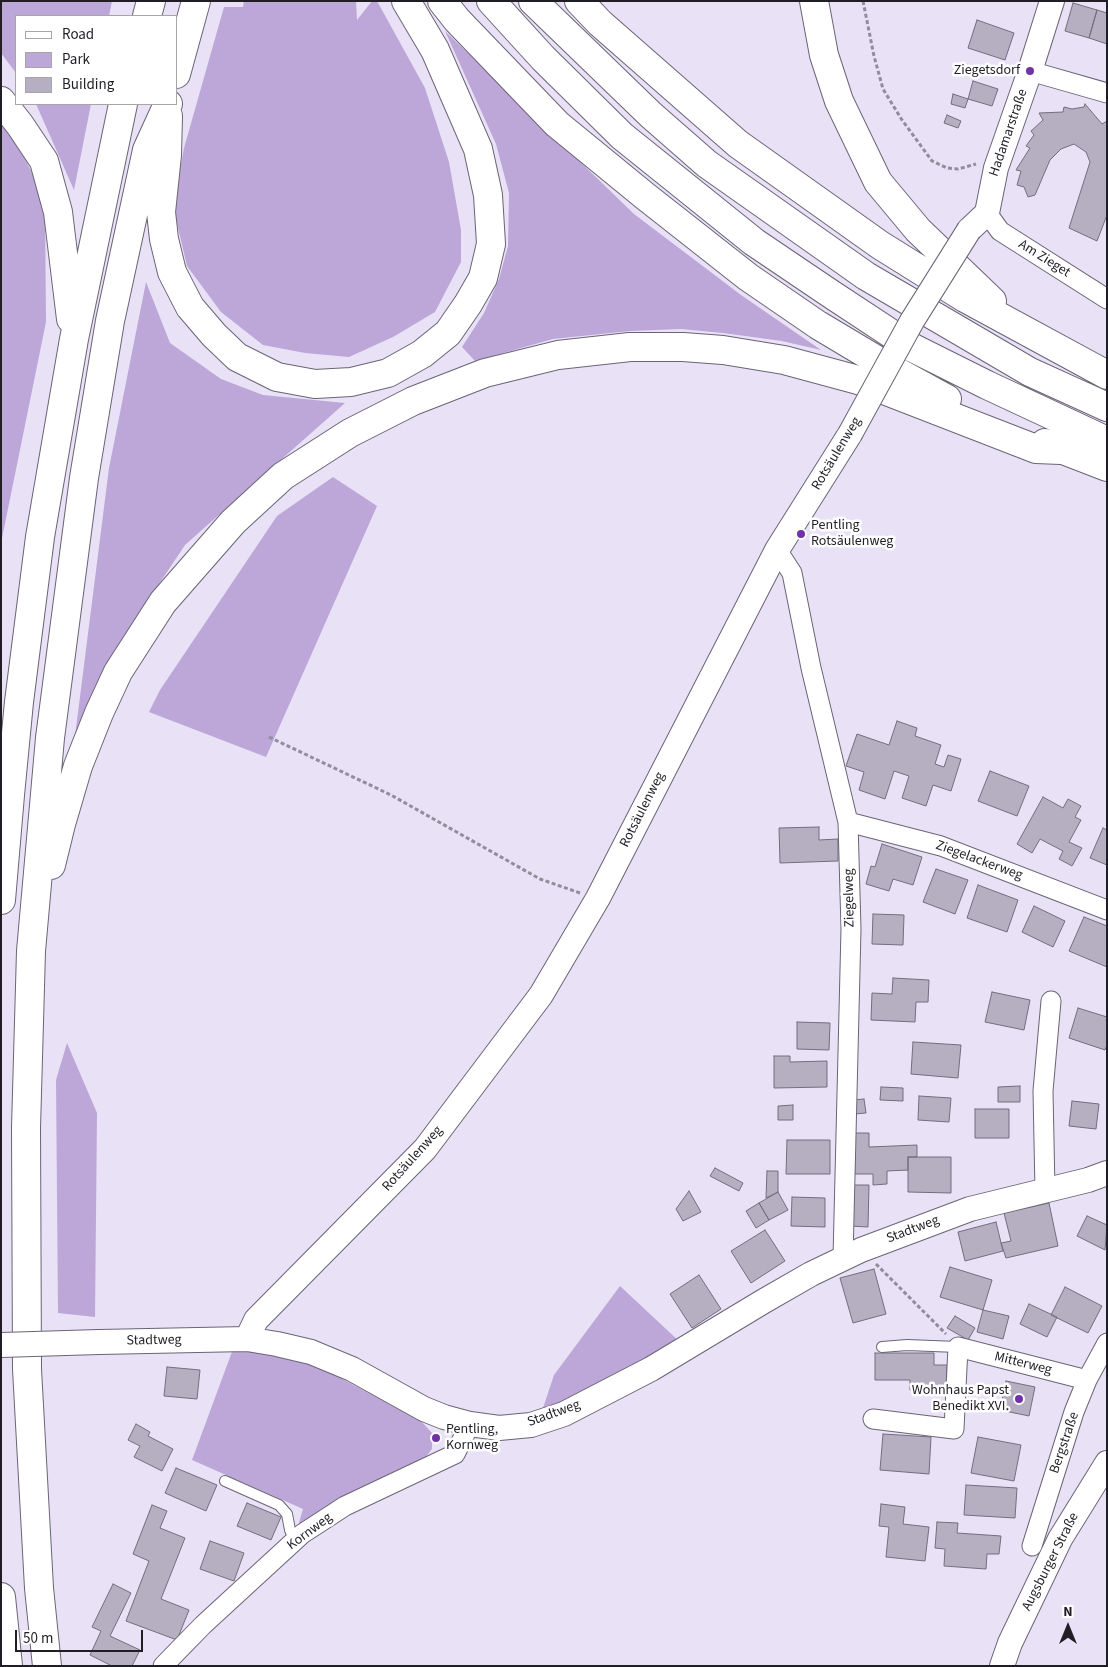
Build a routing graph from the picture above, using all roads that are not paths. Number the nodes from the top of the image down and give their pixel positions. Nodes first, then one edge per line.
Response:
1 (151, 1) edge
2 (196, 1) edge
3 (406, 1) edge
4 (442, 1) edge
5 (491, 1) edge
6 (533, 1) edge
7 (579, 1) edge
8 (814, 1) edge
9 (1052, 1) edge
10 (147, 15) edge
11 (178, 67) edge
12 (1030, 71) junction
13 (1107, 93) edge
14 (1, 102) edge
15 (123, 105) edge
16 (168, 105) edge
17 (168, 105) edge
18 (986, 213) junction
19 (1107, 299) edge
20 (1018, 326) junction
21 (74, 339) junction
22 (1107, 374) edge
23 (1107, 407) edge
24 (1107, 441) edge
25 (1061, 450) junction
26 (1107, 467) edge
27 (777, 550) junction
28 (848, 822) junction
29 (1, 900) edge
30 (1107, 910) edge
31 (31, 951) junction
32 (1051, 1000) dead end
33 (1107, 1173) edge
34 (1045, 1191) junction
35 (852, 1254) junction
36 (247, 1339) junction
37 (1107, 1344) edge
38 (1, 1345) edge
39 (882, 1347) dead end
40 (958, 1347) junction
41 (1087, 1380) junction
42 (873, 1419) dead end
43 (470, 1424) junction
44 (1107, 1463) edge
45 (225, 1482) dead end
46 (295, 1540) junction
47 (1032, 1546) dead end
48 (1, 1597) edge
49 (8, 1666) edge
50 (47, 1666) edge
51 (163, 1666) edge
52 (1002, 1666) edge

1 - 10 highway
2 - 11 highway
3 - 16 highway
4 - 25 highway
5 - 24 highway
6 - 23 highway
7 - 20 highway
8 - 20 highway
9 - 12 street, Hadamarstraße
12 - 13 street
12 - 18 street, Hadamarstraße
14 - 21 highway
15 - 21 highway
17 - 31 highway
18 - 19 street, Am Zieget
18 - 27 street, Rotsäulenweg, bridge
20 - 22 highway
21 - 29 highway
25 - 26 highway
25 - 31 highway
27 - 28 street, Ziegelweg
27 - 36 street, Rotsäulenweg
28 - 30 street, Ziegelackerweg
28 - 35 street, Ziegelweg
31 - 50 highway
32 - 34 street
33 - 34 street, Stadtweg
34 - 35 street, Stadtweg
35 - 43 street, Stadtweg
36 - 38 street, Stadtweg, bridge
36 - 43 street, Stadtweg
37 - 41 street, Bergstraße
39 - 40 lane, Mitterweg
40 - 41 street, Mitterweg
40 - 42 street
41 - 47 street, Bergstraße
43 - 46 street, Kornweg
44 - 52 street, Augsburger Straße
45 - 46 lane
46 - 51 street, Kornweg
48 - 49 highway

